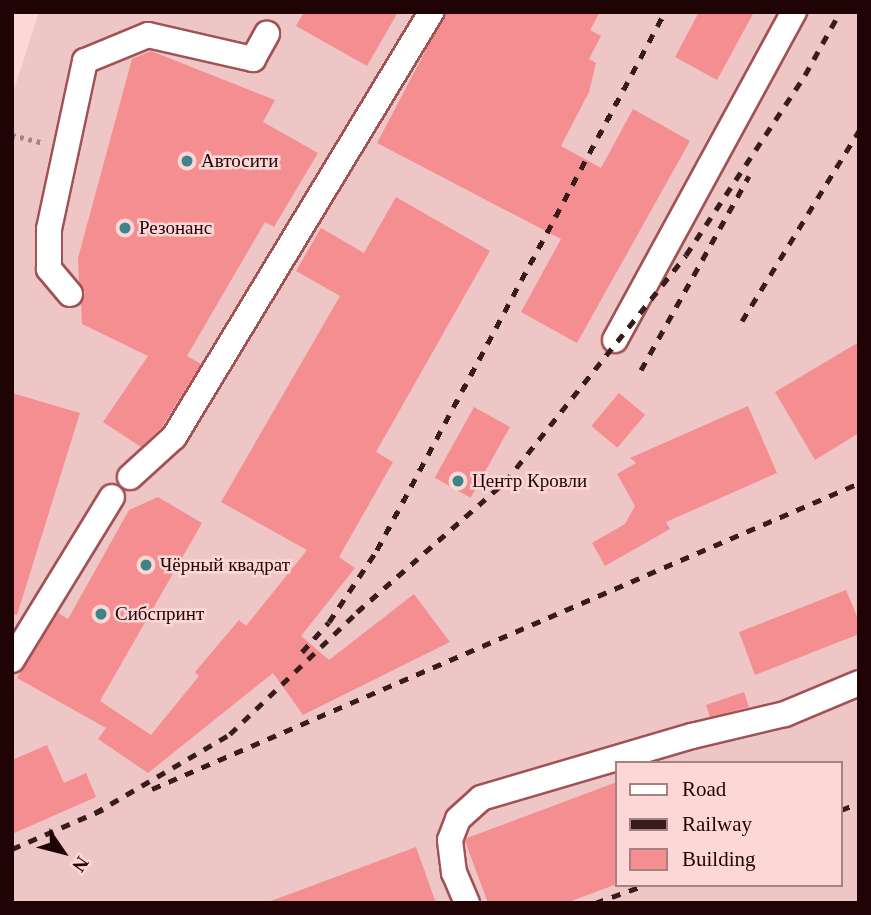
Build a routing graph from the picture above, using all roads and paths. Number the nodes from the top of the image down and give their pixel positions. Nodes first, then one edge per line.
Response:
1 (431, 12) edge
2 (794, 12) edge
3 (267, 34) dead end
4 (12, 135) edge
5 (65, 149) junction
6 (69, 294) dead end
7 (615, 340) dead end
8 (130, 477) dead end
9 (112, 497) dead end
10 (12, 660) edge
11 (859, 682) edge
12 (467, 903) edge

1 - 8 lane
2 - 7 lane
3 - 5 lane
4 - 5 path
5 - 6 lane
9 - 10 lane
11 - 12 lane

